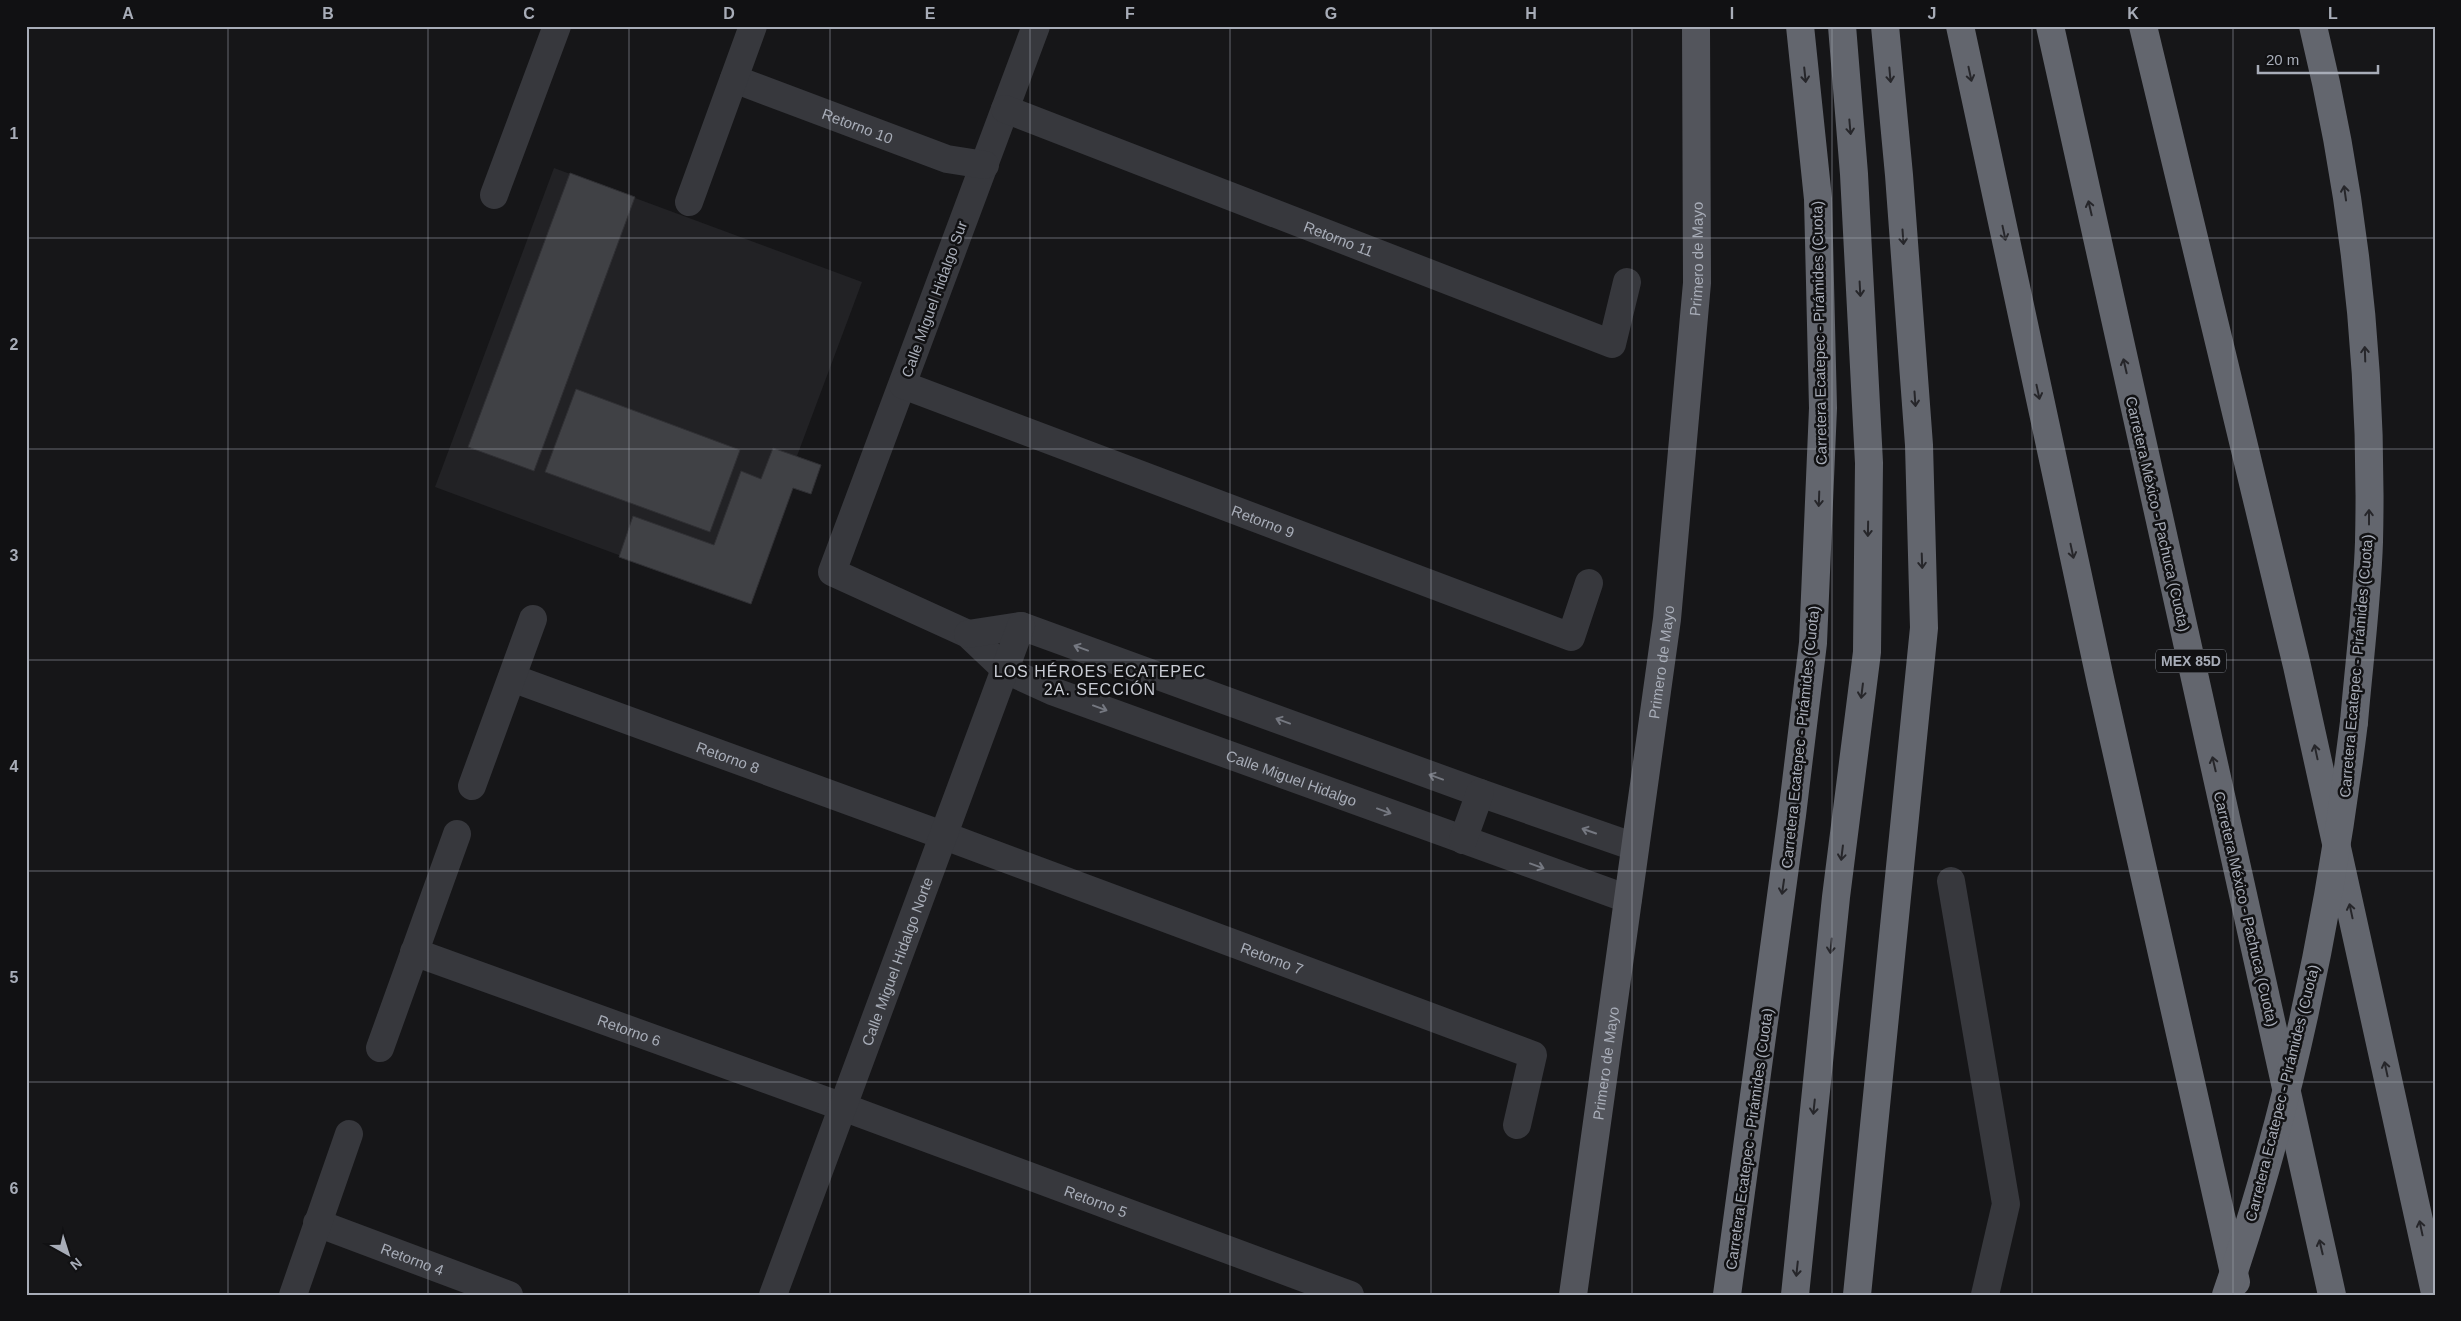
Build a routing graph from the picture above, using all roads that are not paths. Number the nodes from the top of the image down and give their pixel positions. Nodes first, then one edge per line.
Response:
1 (557, 26) edge
2 (753, 26) edge
3 (1036, 26) edge
4 (1696, 26) edge
5 (1800, 26) edge
6 (1842, 26) edge
7 (1885, 26) edge
8 (1960, 26) edge
9 (2050, 26) edge
10 (2143, 26) edge
11 (2313, 26) edge
12 (734, 79) junction
13 (1005, 109) junction
14 (985, 165) junction
15 (494, 195) dead end
16 (689, 202) dead end
17 (1627, 282) dead end
18 (902, 385) junction
19 (832, 572) joint
20 (1589, 583) dead end
21 (533, 619) dead end
22 (1021, 626) junction
23 (968, 634) junction
24 (1006, 670) junction
25 (512, 678) junction
26 (472, 786) dead end
27 (1480, 793) junction
28 (457, 834) dead end
29 (945, 836) junction
30 (1463, 840) junction
31 (1635, 847) junction
32 (1951, 881) dead end
33 (1628, 899) junction
34 (414, 952) junction
35 (380, 1048) dead end
36 (844, 1107) junction
37 (1517, 1125) dead end
38 (349, 1134) dead end
39 (317, 1223) junction
40 (2435, 1293) edge
41 (293, 1295) edge
42 (509, 1295) edge
43 (773, 1295) edge
44 (1350, 1295) edge
45 (1573, 1295) edge
46 (1727, 1295) edge
47 (1795, 1295) edge
48 (1857, 1295) edge
49 (1985, 1295) edge
50 (2226, 1295) edge
51 (2239, 1295) edge
52 (2332, 1295) edge

1 - 15 street
2 - 12 street
3 - 13 street, Calle Miguel Hidalgo Sur
4 - 31 main road, Primero de Mayo
5 -> 46 highway, Carretera Ecatepec - Pirámides (Cuota)
6 -> 47 highway
7 -> 48 highway
8 -> 51 highway
52 -> 9 highway, Carretera México - Pachuca (Cuota) / MEX 85D
40 -> 10 highway
50 -> 11 highway, Carretera Ecatepec - Pirámides (Cuota), bridge
12 - 14 street, Retorno 10
12 - 16 street
13 - 14 street, Calle Miguel Hidalgo Sur
13 - 17 street, Retorno 11
14 - 18 street, Calle Miguel Hidalgo Sur
18 - 19 street, Calle Miguel Hidalgo Sur
18 - 20 street, Retorno 9
19 - 23 street, Calle Miguel Hidalgo
21 - 25 street
22 - 23 street
22 - 24 street, Calle Miguel Hidalgo Norte
27 -> 22 street
23 - 24 street, Calle Miguel Hidalgo
24 - 29 street, Calle Miguel Hidalgo Norte
24 -> 30 street, Calle Miguel Hidalgo
25 - 26 street
25 - 29 street, Retorno 8
27 - 30 street
31 -> 27 street
28 - 34 street
29 - 36 street, Calle Miguel Hidalgo Norte
29 - 37 street, Retorno 7
30 -> 33 street, Calle Miguel Hidalgo
31 - 33 main road, Primero de Mayo
32 - 49 street
33 - 45 main road, Primero de Mayo
34 - 35 street
34 - 36 street, Retorno 6
36 - 43 street, Calle Miguel Hidalgo Norte
36 - 44 street, Retorno 5
38 - 39 street
39 - 41 street
39 - 42 street, Retorno 4

